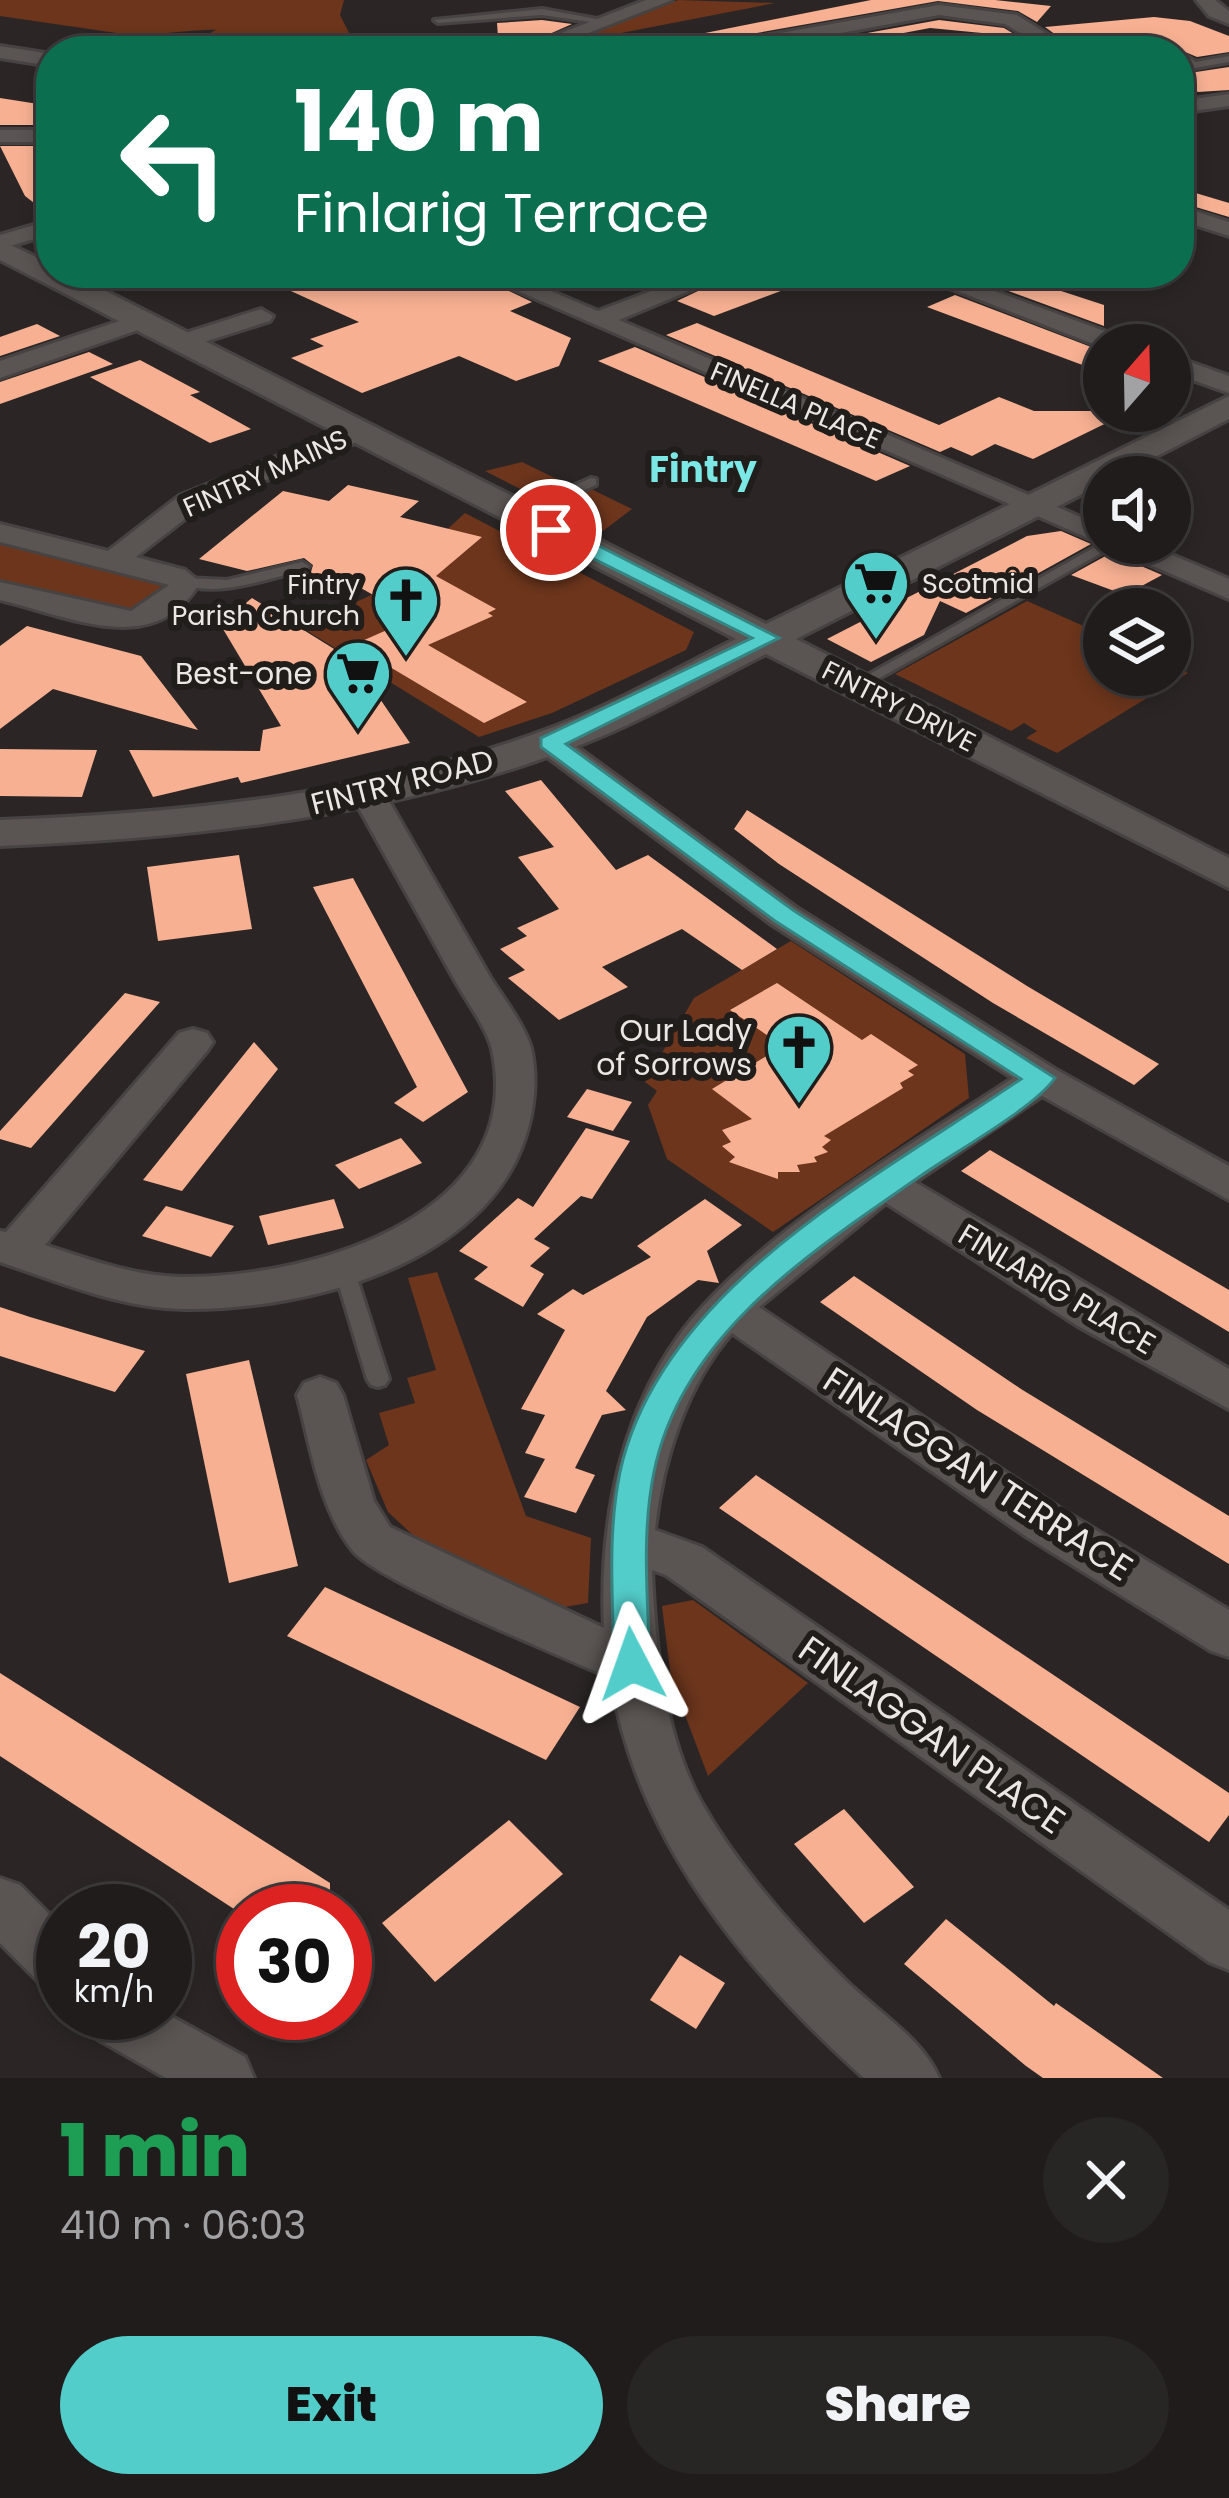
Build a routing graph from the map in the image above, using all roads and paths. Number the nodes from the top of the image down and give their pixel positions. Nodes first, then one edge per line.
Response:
1 (663, 0) edge
2 (1205, 0) edge
3 (1229, 18) edge
4 (438, 20) dead end
5 (604, 21) junction
6 (564, 36) edge
7 (795, 36) edge
8 (1039, 36) edge
9 (0, 52) edge
10 (36, 58) edge
11 (1229, 59) edge
12 (1194, 64) edge
13 (1229, 100) edge
14 (1194, 105) edge
15 (0, 136) edge
16 (36, 136) edge
17 (1194, 218) edge
18 (1229, 229) edge
19 (36, 233) edge
20 (0, 246) edge
21 (36, 265) edge
22 (81, 288) edge
23 (523, 288) edge
24 (681, 288) edge
25 (964, 288) edge
26 (261, 316) dead end
27 (143, 320) junction
28 (597, 320) junction
29 (1083, 331) edge
30 (185, 341) junction
31 (0, 370) edge
32 (1191, 371) edge
33 (1229, 385) edge
34 (1229, 406) edge
35 (360, 431) junction
36 (591, 482) dead end
37 (1032, 506) junction
38 (520, 513) junction
39 (1083, 528) edge
40 (0, 532) edge
41 (114, 560) junction
42 (1083, 561) edge
43 (1166, 564) edge
44 (302, 566) dead end
45 (185, 582) junction
46 (1229, 590) edge
47 (0, 591) edge
48 (769, 638) junction
49 (857, 685) junction
50 (550, 742) junction
51 (368, 794) junction
52 (0, 833) edge
53 (1229, 875) edge
54 (192, 1042) dead end
55 (1041, 1078) junction
56 (886, 1184) junction
57 (1229, 1185) edge
58 (8, 1249) edge
59 (345, 1272) junction
60 (729, 1309) junction
61 (378, 1379) dead end
62 (1229, 1391) edge
63 (320, 1395) dead end
64 (628, 1541) junction
65 (1229, 1636) edge
66 (632, 1664) junction
67 (0, 1904) edge
68 (36, 1940) edge
69 (1229, 1943) edge
70 (156, 2040) edge
71 (224, 2078) edge
72 (909, 2078) edge

1 - 5 street
2 - 3 street
4 - 5 lane
5 - 6 street
7 - 8 street
9 - 10 street
11 - 12 lane
13 - 14 street
15 - 16 street
17 - 18 street
19 - 20 street
20 - 21 street, FINTRY DRIVE
22 - 27 street, FINTRY DRIVE
23 - 28 street, FINELLA PLACE
24 - 28 street
25 - 29 street
26 - 30 street
27 - 30 street, FINTRY DRIVE
27 - 31 street
28 - 37 street, FINELLA PLACE
30 - 35 street, FINTRY DRIVE
32 - 33 street
34 - 37 street, FINTRY ROAD
35 - 38 street, FINTRY DRIVE
35 - 41 street, FINTRY MAINS
36 - 38 lane
37 - 39 street, FINELLA PLACE
37 - 48 street, FINTRY ROAD
38 - 48 street, FINTRY DRIVE
40 - 41 street
41 - 45 street
42 - 49 lane
43 - 46 street
44 - 45 lane
45 - 47 street
48 - 49 street, FINTRY DRIVE
48 - 50 street, FINTRY ROAD
49 - 53 street, FINTRY DRIVE
50 - 51 street, FINTRY ROAD
50 - 55 street
51 - 52 street, FINTRY ROAD
51 - 59 street
54 - 58 street
55 - 56 street
55 - 57 street
56 - 60 street
56 - 62 street, FINLARIG PLACE
58 - 59 street
59 - 61 lane
60 - 64 street
60 - 65 street, FINLAGGAN TERRACE
63 - 66 street
64 - 66 street
64 - 69 street, FINLAGGAN PLACE
66 - 72 street
67 - 68 street
70 - 71 street

